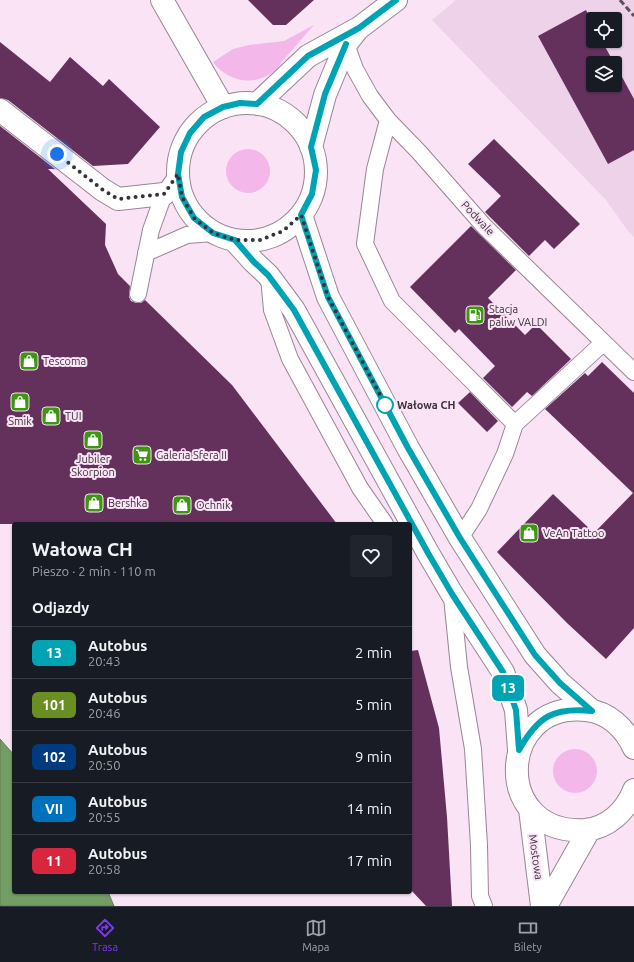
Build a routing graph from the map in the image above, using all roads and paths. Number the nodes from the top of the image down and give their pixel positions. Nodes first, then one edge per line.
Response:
1 (162, 0) edge
2 (396, 0) edge
3 (353, 36) junction
4 (257, 104) junction
5 (223, 107) junction
6 (0, 110) edge
7 (388, 120) junction
8 (311, 147) junction
9 (178, 174) junction
10 (164, 194) junction
11 (301, 215) junction
12 (213, 233) junction
13 (235, 240) junction
14 (146, 253) junction
15 (268, 275) junction
16 (138, 294) dead end
17 (603, 343) junction
18 (634, 372) edge
19 (515, 424) junction
20 (384, 522) edge
21 (404, 522) edge
22 (412, 537) edge
23 (460, 538) junction
24 (419, 550) edge
25 (452, 594) junction
26 (592, 711) junction
27 (634, 748) edge
28 (519, 750) junction
29 (634, 790) edge
30 (530, 808) junction
31 (589, 830) junction
32 (484, 906) edge
33 (542, 906) edge
34 (546, 906) edge

1 - 5 street
2 - 3 street
3 - 4 street
3 - 7 lane, Podwale
3 - 8 street
4 - 5 street
4 - 8 street
5 - 9 street
6 - 10 street
7 - 17 lane, Podwale
7 - 19 lane
8 - 11 street
9 - 10 lane
9 - 12 street
10 - 14 lane
11 - 13 street
11 - 23 street
12 - 13 street
12 - 14 lane
13 - 15 street
14 - 16 lane
15 - 20 lane
15 - 21 street
17 - 18 lane, Podwale
17 - 19 lane
19 - 23 lane
22 - 24 street
23 - 26 street
24 - 25 street
25 - 28 street
25 - 32 lane
26 - 27 street
26 - 28 street
28 - 30 street
29 - 31 street
30 - 31 street
30 - 33 street, Mostowa
31 - 34 street, Mostowa

